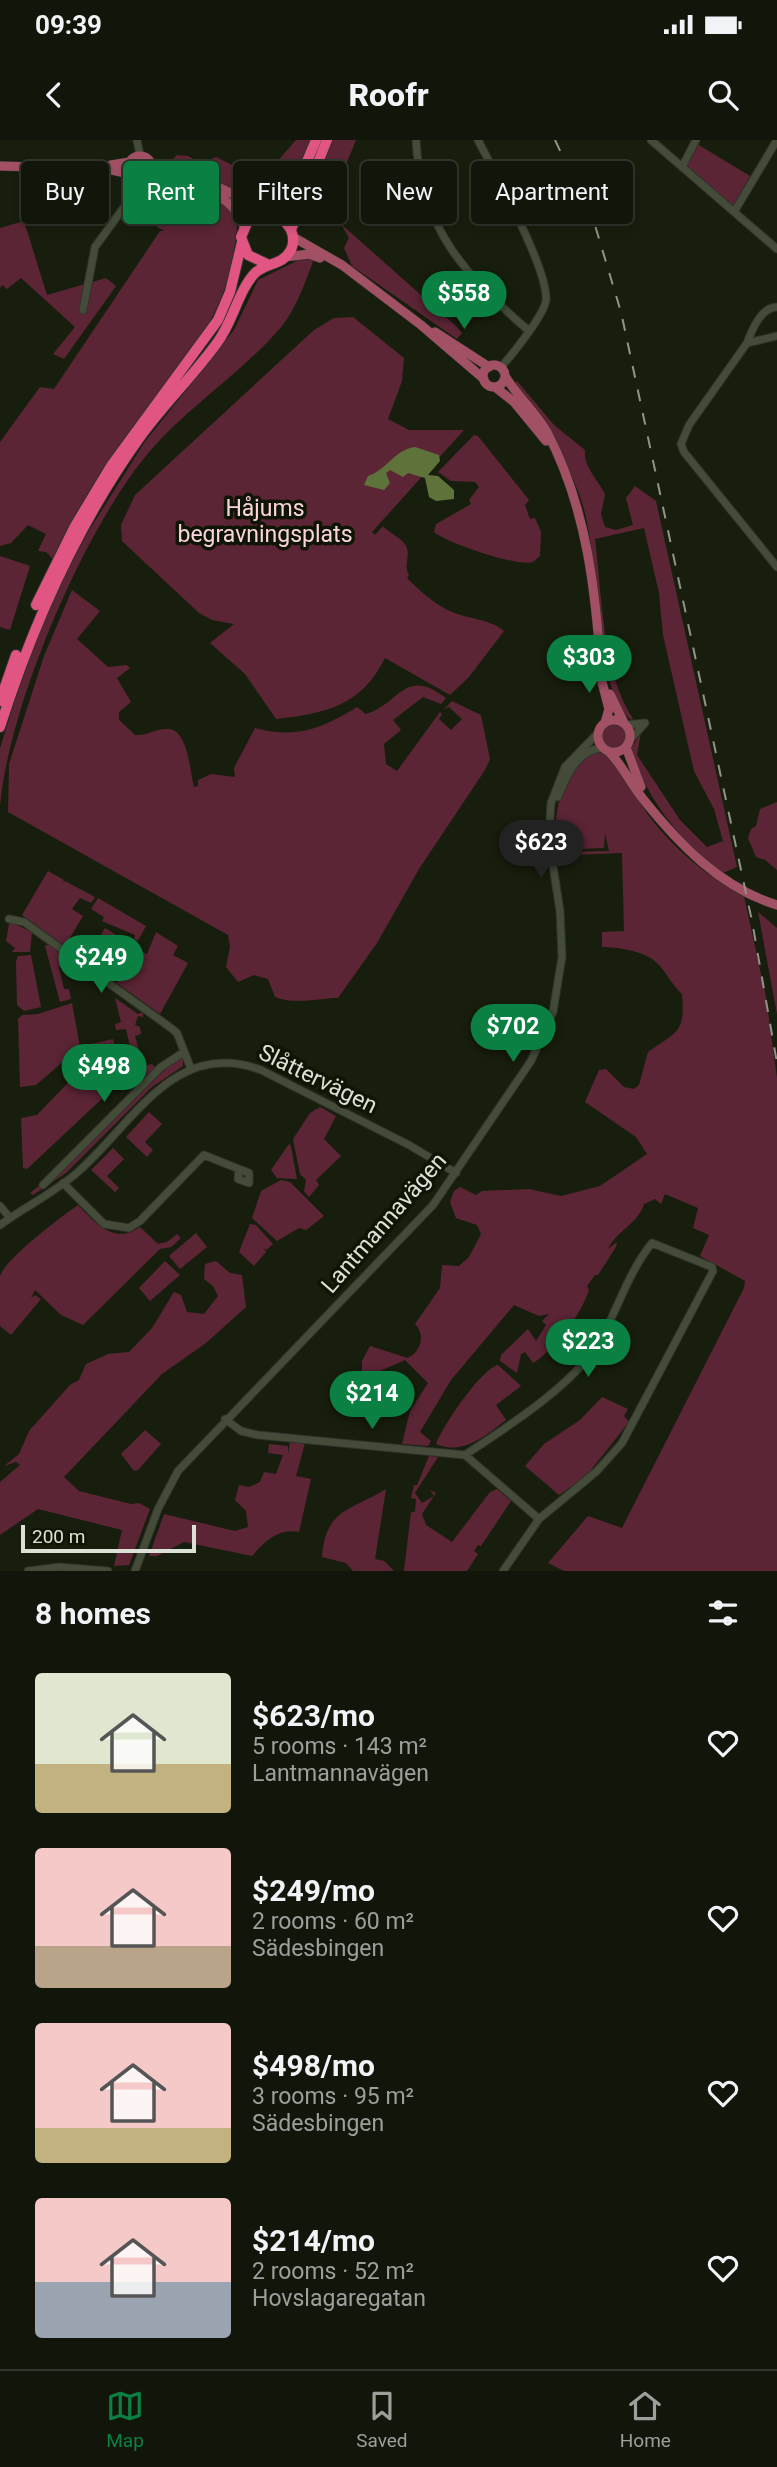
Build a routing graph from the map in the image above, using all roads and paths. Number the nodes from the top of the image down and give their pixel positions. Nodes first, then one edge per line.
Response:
1 (138, 140) edge
2 (316, 140) edge
3 (327, 140) edge
4 (416, 140) edge
5 (478, 140) edge
6 (651, 140) edge
7 (696, 140) edge
8 (777, 140) edge
9 (140, 156) junction
10 (132, 161) edge
11 (148, 161) edge
12 (307, 161) edge
13 (0, 164) edge
14 (123, 164) edge
15 (682, 167) junction
16 (123, 174) edge
17 (219, 196) edge
18 (123, 208) edge
19 (734, 212) junction
20 (247, 224) edge
21 (287, 224) edge
22 (244, 227) junction
23 (292, 234) junction
24 (242, 242) junction
25 (777, 249) edge
26 (285, 257) junction
27 (267, 264) junction
28 (364, 284) junction
29 (777, 307) edge
30 (83, 310) dead end
31 (421, 325) junction
32 (528, 330) junction
33 (777, 336) edge
34 (747, 343) junction
35 (489, 367) junction
36 (503, 372) junction
37 (484, 379) junction
38 (495, 387) junction
39 (561, 462) junction
40 (777, 568) edge
41 (601, 670) junction
42 (0, 701) edge
43 (605, 723) junction
44 (625, 724) junction
45 (0, 727) edge
46 (599, 732) junction
47 (628, 744) junction
48 (606, 749) junction
49 (653, 810) junction
50 (551, 814) junction
51 (777, 905) edge
52 (9, 919) dead end
53 (184, 1052) junction
54 (191, 1069) junction
55 (239, 1169) dead end
56 (457, 1173) junction
57 (63, 1183) junction
58 (43, 1185) dead end
59 (0, 1206) edge
60 (10, 1218) junction
61 (0, 1224) edge
62 (225, 1419) junction
63 (465, 1455) junction
64 (539, 1519) junction
65 (28, 1571) edge
66 (108, 1571) edge
67 (135, 1571) edge
68 (503, 1571) edge

1 - 9 street
2 - 12 highway
3 - 23 highway
4 - 32 street
5 - 32 street
6 - 15 street
7 - 15 street
8 - 19 street
9 - 10 main road
9 - 11 main road
13 - 14 main road
13 - 16 main road
15 - 19 street
17 - 22 main road
18 - 30 street
19 - 25 street
20 - 22 highway
21 - 23 highway
22 - 24 highway
23 - 26 highway
23 - 28 main road
24 - 27 highway
24 - 42 highway
26 - 27 highway
26 - 28 main road
27 - 45 highway
28 - 31 main road
29 - 34 street
31 - 35 main road
31 - 37 main road
32 - 36 street
33 - 34 street
34 - 40 street
35 - 36 main road
35 - 37 main road
36 - 38 main road
36 - 39 main road
37 - 38 main road
38 - 39 main road
39 - 41 main road
41 - 43 main road
41 - 44 main road
43 - 44 main road
43 - 46 main road
44 - 47 main road
44 - 47 street
46 - 48 main road
46 - 50 street, Lantmannavägen
47 - 48 main road
47 - 49 main road
48 - 49 main road
48 - 50 street, Lantmannavägen
49 - 51 main road
50 - 56 street, Lantmannavägen
52 - 53 street
53 - 54 street
53 - 58 street
54 - 56 street, Slåttervägen
54 - 57 street, Slåttervägen
55 - 57 street
56 - 62 street, Lantmannavägen
57 - 60 street, Slåttervägen
59 - 60 street
60 - 61 street, Slåttervägen
62 - 63 street
62 - 67 street, Lantmannavägen
63 - 64 street
63 - 64 street
64 - 68 street
65 - 66 street

